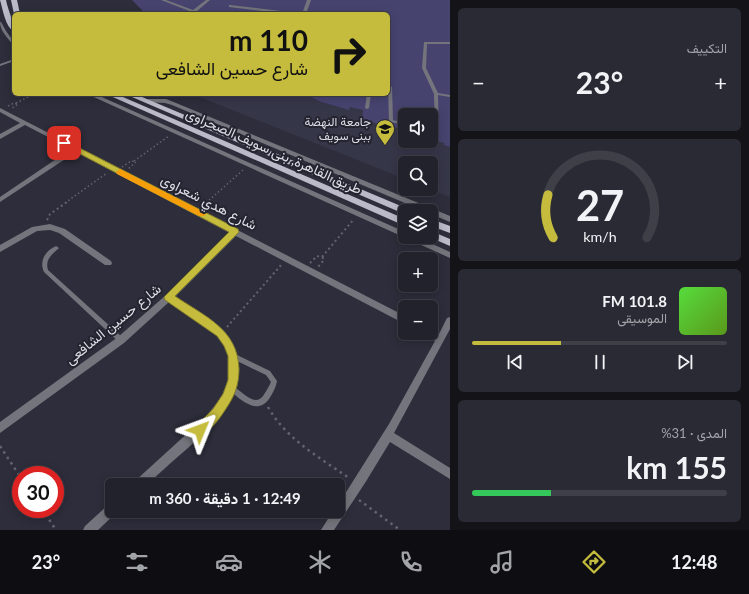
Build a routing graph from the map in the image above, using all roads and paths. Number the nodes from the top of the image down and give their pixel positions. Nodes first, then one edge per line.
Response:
1 (3, 0) edge
2 (14, 0) edge
3 (162, 0) edge
4 (208, 0) edge
5 (309, 0) edge
6 (230, 6) dead end
7 (17, 12) edge
8 (192, 12) edge
9 (280, 12) edge
10 (305, 12) edge
11 (0, 23) edge
12 (12, 26) edge
13 (12, 41) edge
14 (450, 43) edge
15 (12, 61) edge
16 (0, 65) edge
17 (390, 87) edge
18 (436, 94) junction
19 (30, 96) edge
20 (95, 96) edge
21 (114, 96) edge
22 (135, 96) edge
23 (369, 96) edge
24 (450, 96) edge
25 (148, 101) junction
26 (16, 103) dead end
27 (367, 108) dead end
28 (436, 108) edge
29 (0, 110) edge
30 (187, 118) junction
31 (398, 122) edge
32 (25, 123) junction
33 (177, 128) junction
34 (0, 137) edge
35 (76, 149) junction
36 (134, 161) junction
37 (248, 165) junction
38 (117, 170) junction
39 (395, 196) junction
40 (0, 200) edge
41 (389, 204) junction
42 (398, 208) edge
43 (196, 212) junction
44 (358, 214) junction
45 (450, 219) edge
46 (398, 220) edge
47 (438, 225) edge
48 (50, 227) junction
49 (450, 230) edge
50 (235, 232) junction
51 (398, 232) edge
52 (438, 237) edge
53 (450, 243) edge
54 (426, 244) edge
55 (56, 248) dead end
56 (0, 249) edge
57 (450, 255) edge
58 (322, 257) junction
59 (286, 259) junction
60 (108, 264) dead end
61 (305, 268) junction
62 (313, 272) junction
63 (169, 297) junction
64 (398, 316) edge
65 (450, 320) edge
66 (221, 333) junction
67 (440, 338) joint
68 (121, 340) junction
69 (233, 356) junction
70 (231, 388) junction
71 (265, 400) junction
72 (0, 428) edge
73 (388, 435) junction
74 (0, 446) edge
75 (13, 466) edge
76 (450, 474) edge
77 (147, 478) edge
78 (358, 485) junction
79 (352, 494) junction
80 (105, 515) edge
81 (48, 518) edge
82 (56, 530) edge
83 (89, 530) edge
84 (327, 530) edge
85 (400, 530) edge

1 - 12 main road
2 - 7 main road
3 - 8 lane
4 - 8 lane
5 - 10 lane
6 - 9 lane
11 - 13 lane
14 - 18 lane
15 - 16 lane
17 - 31 lane
18 - 24 lane
18 - 28 lane
19 - 26 path
20 - 33 street
21 - 33 main road, طريق القاهرة, بنى سويف الصحراوى
22 - 25 main road, طريق القاهرة, بنى سويف الصحراوى
23 - 27 lane
25 - 30 main road, طريق القاهرة, بنى سويف الصحراوى
25 - 39 street
29 - 32 street, شارع هدي شعراوى
30 - 33 main road
30 - 41 main road, طريق القاهرة, بنى سويف الصحراوى
32 - 34 street
32 - 35 street, شارع هدي شعراوى
33 - 36 path
33 - 37 street
33 - 46 main road, طريق القاهرة, بنى سويف الصحراوى
35 - 38 street, شارع هدي شعراوى
35 - 40 street
36 - 38 path
36 - 38 path
37 - 43 path
37 - 44 street
38 - 43 street, شارع هدي شعراوى
38 - 48 path
39 - 41 main road
39 - 45 street
41 - 42 main road, طريق القاهرة, بنى سويف الصحراوى
43 - 50 street, شارع هدي شعراوى
44 - 51 street
44 - 58 path
47 - 49 main road
48 - 56 street
48 - 60 street
50 - 59 street, شارع هدي شعراوى
50 - 63 street, شارع حسين الشافعى
52 - 53 main road
54 - 57 street
55 - 68 lane
58 - 61 path
58 - 62 path
59 - 61 street, شارع هدي شعراوى
59 - 66 path
61 - 62 street, شارع هدي شعراوى
62 - 64 street, شارع هدي شعراوى
63 - 66 street
63 - 68 street, شارع حسين الشافعى
65 - 67 street
66 - 69 street
67 - 73 street
68 - 72 street, شارع حسين الشافعى
69 - 70 street
69 - 71 lane
70 - 71 lane
70 - 77 street
71 - 78 path
73 - 76 street
73 - 78 street
74 - 75 path
78 - 79 street
79 - 84 street
79 - 85 path
80 - 83 street
81 - 82 path

